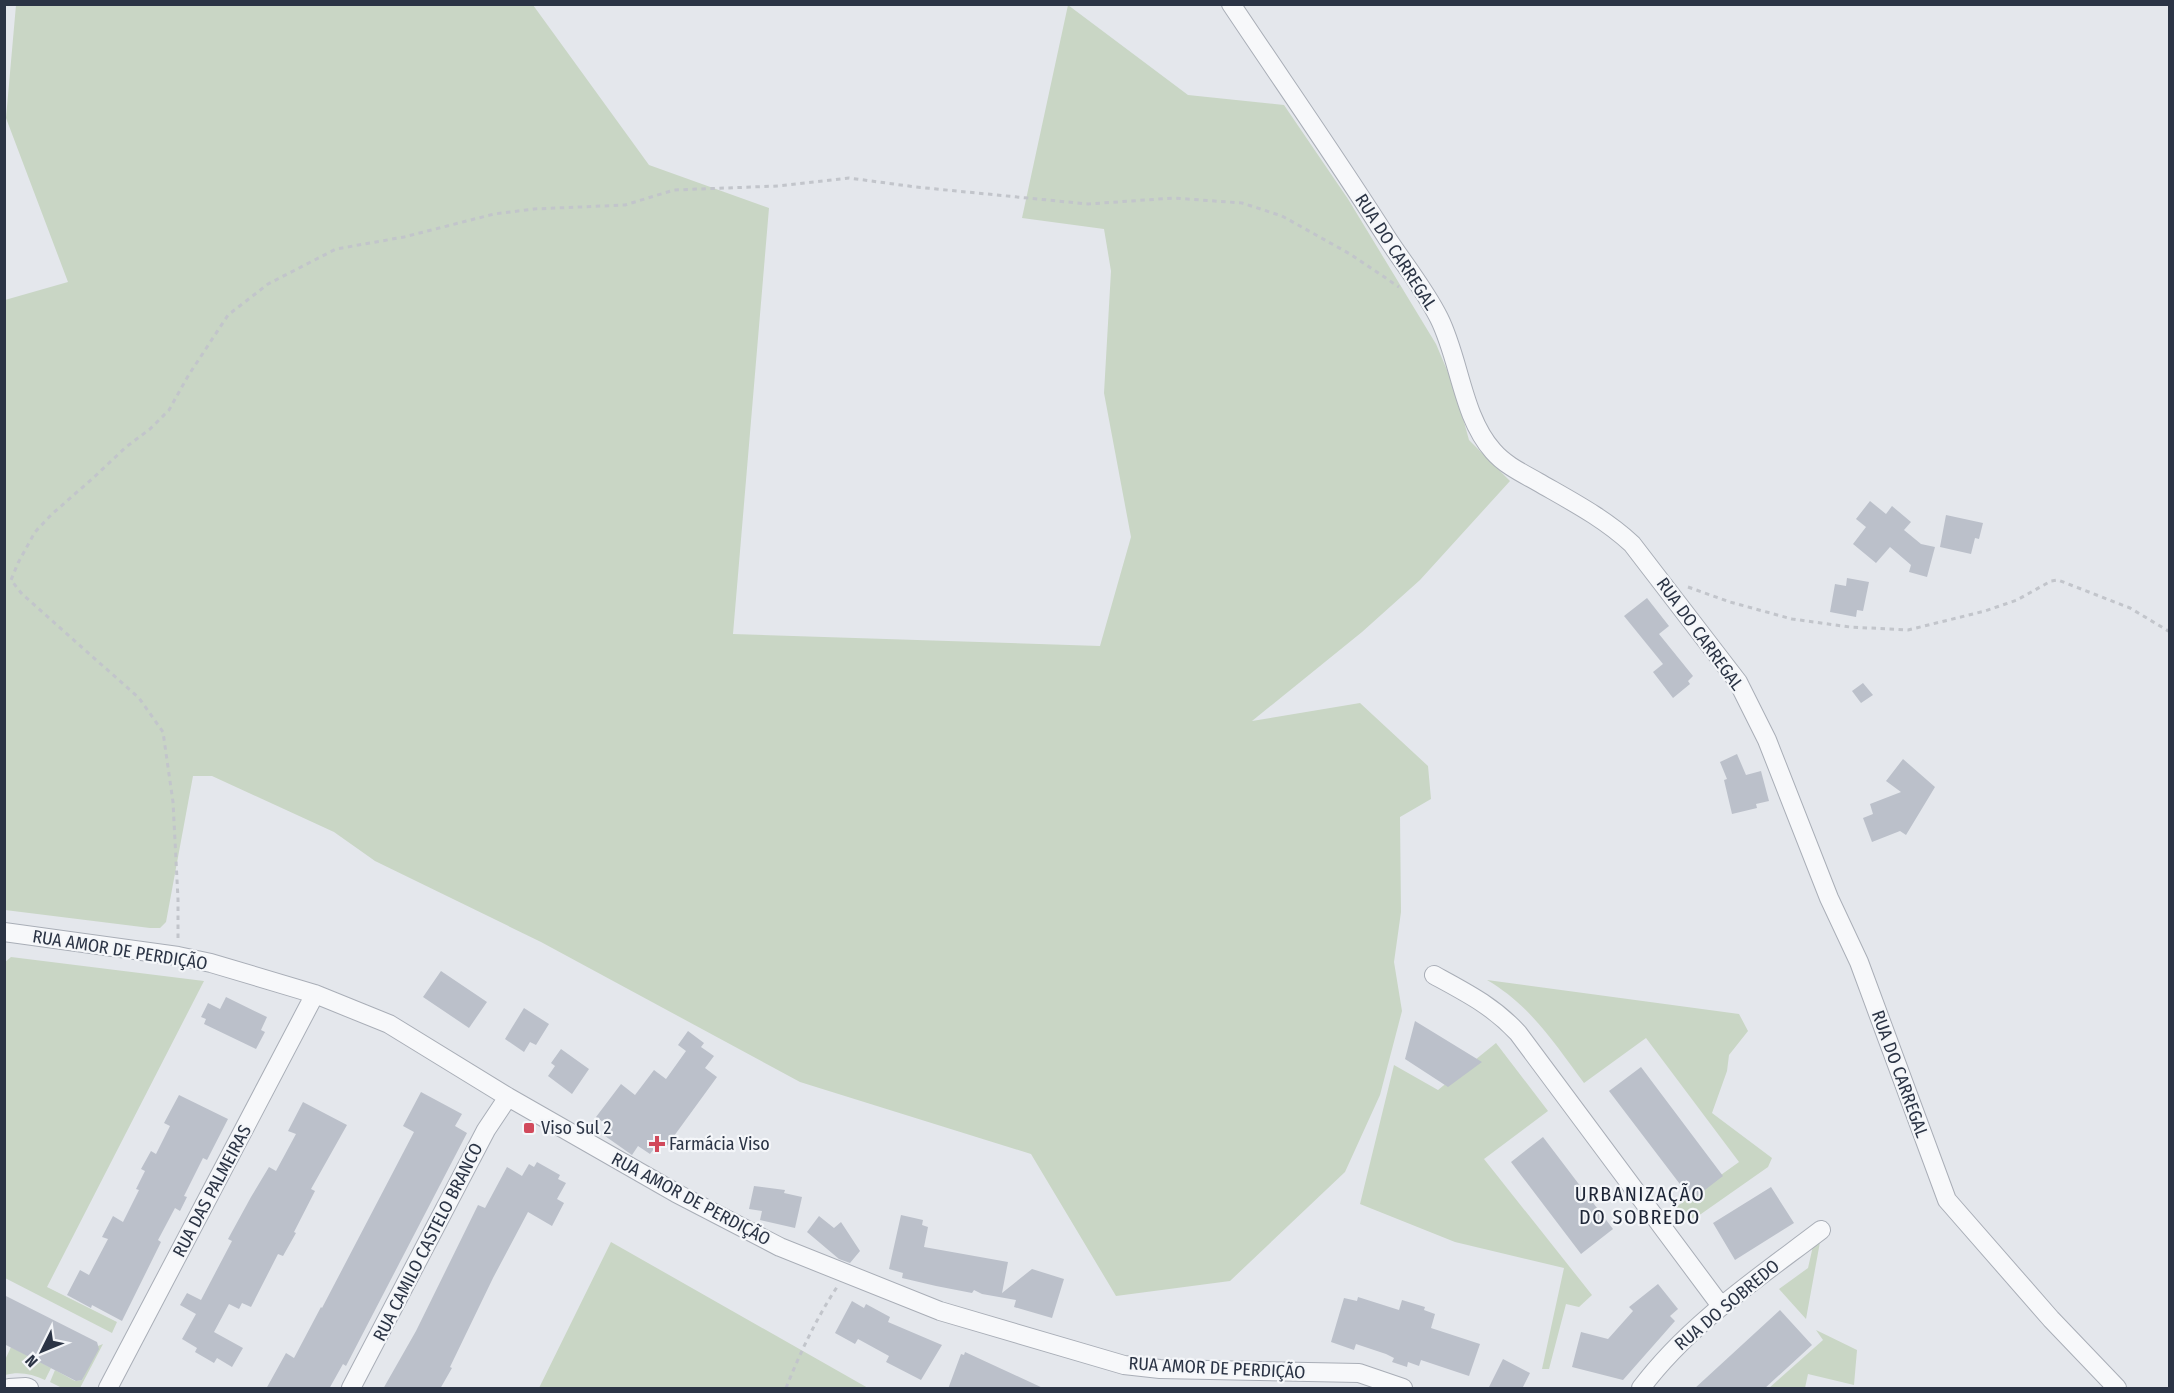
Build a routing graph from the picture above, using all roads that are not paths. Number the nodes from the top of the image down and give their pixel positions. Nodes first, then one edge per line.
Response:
1 (1231, 4) edge
2 (4, 932) edge
3 (1434, 975) dead end
4 (315, 994) junction
5 (508, 1098) junction
6 (1821, 1230) dead end
7 (1721, 1306) junction
8 (9, 1389) edge
9 (29, 1389) edge
10 (108, 1389) edge
11 (351, 1389) edge
12 (1402, 1389) edge
13 (1641, 1389) edge
14 (2117, 1389) edge

1 - 14 street, RUA DO CARREGAL
2 - 4 street, RUA AMOR DE PERDIÇÃO
3 - 7 street
4 - 5 street, RUA AMOR DE PERDIÇÃO
4 - 10 street, RUA DAS PALMEIRAS
5 - 11 street, RUA CAMILO CASTELO BRANCO
5 - 12 street, RUA AMOR DE PERDIÇÃO
6 - 7 street, RUA DO SOBREDO
7 - 13 street, RUA DO SOBREDO
8 - 9 street

